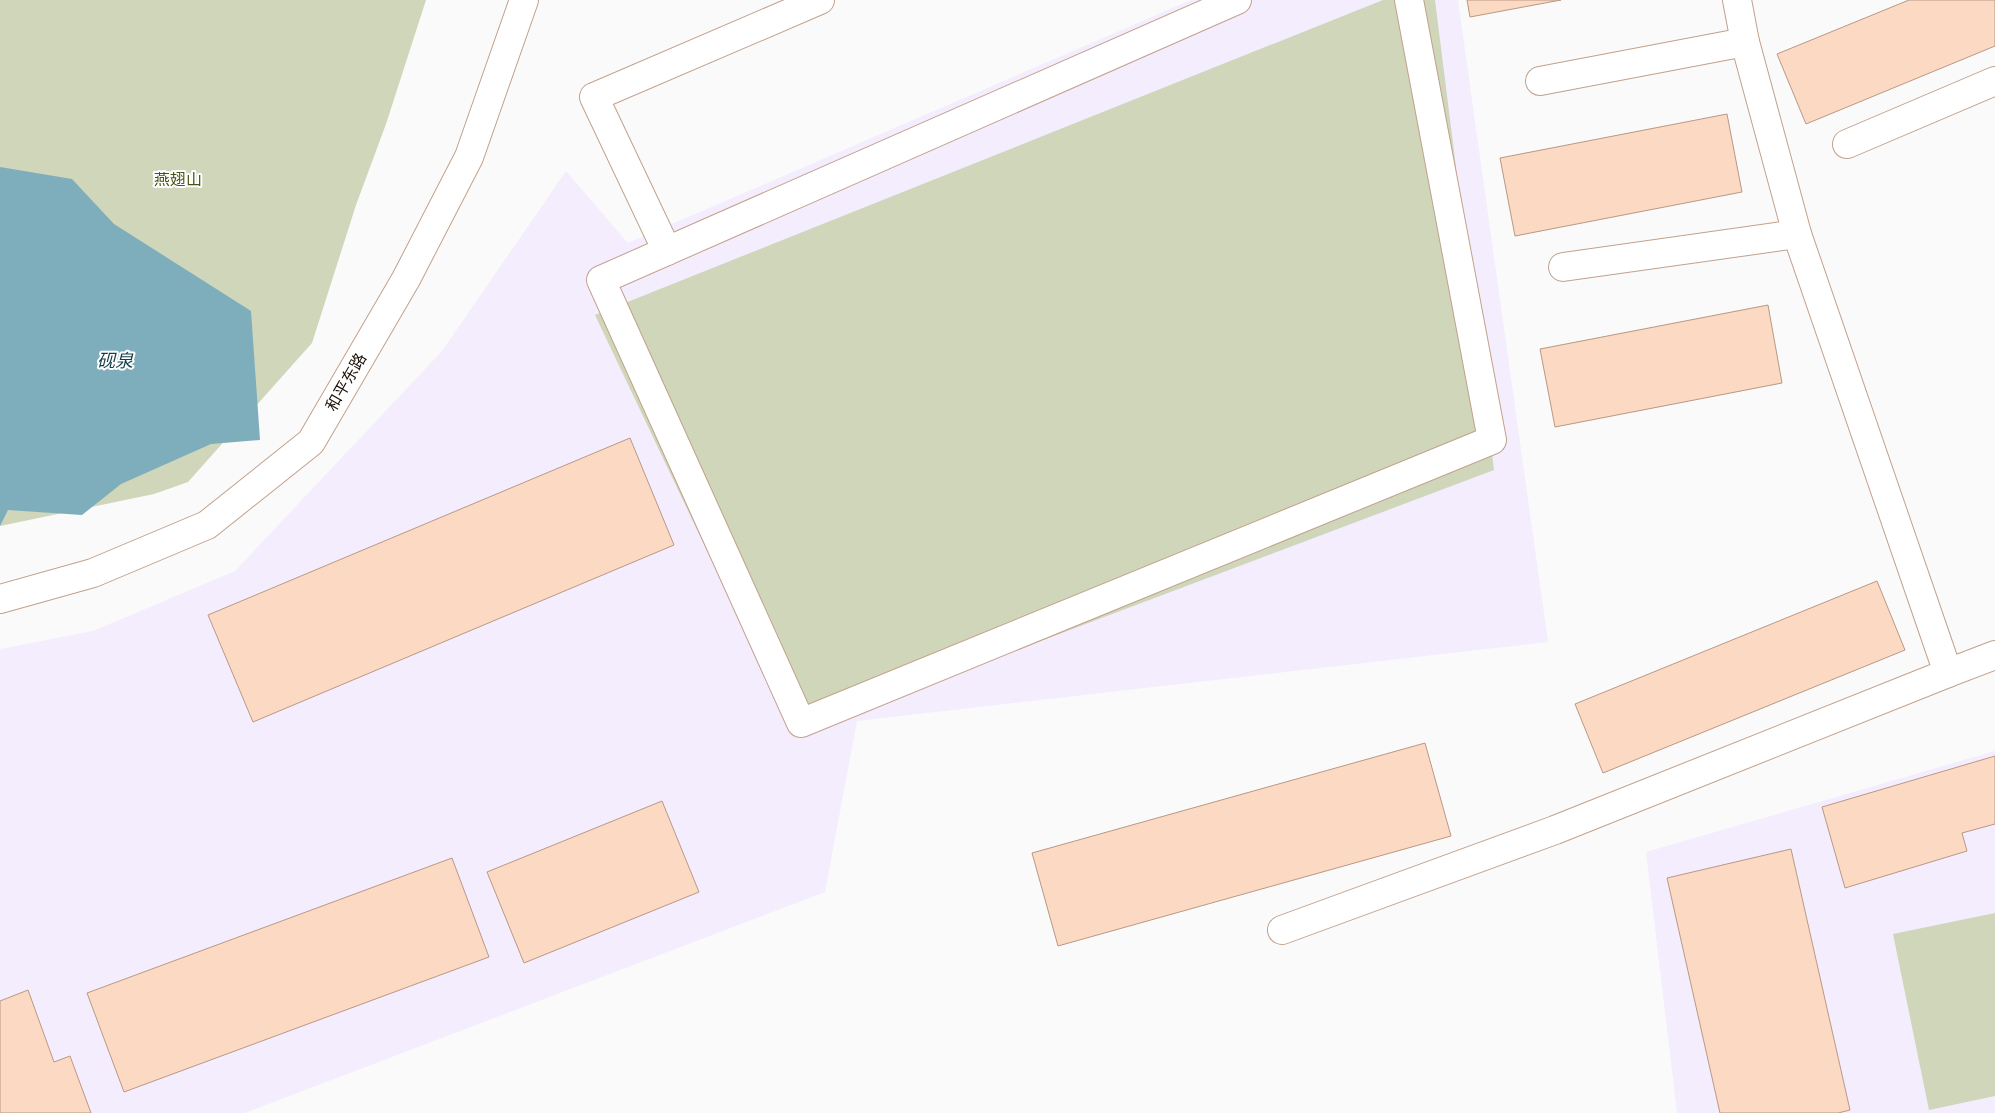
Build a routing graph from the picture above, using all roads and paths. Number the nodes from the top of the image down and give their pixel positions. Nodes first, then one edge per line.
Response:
1 (524, 0) edge
2 (820, 0) edge
3 (1238, 0) edge
4 (1409, 0) edge
5 (1737, 0) edge
6 (1744, 42) junction
7 (1540, 81) dead end
8 (1995, 81) edge
9 (1848, 144) dead end
10 (1797, 234) junction
11 (667, 251) junction
12 (1563, 267) dead end
13 (0, 599) edge
14 (1995, 655) edge
15 (1948, 673) junction
16 (1282, 930) dead end

1 - 13 street, 和平东路
2 - 11 street
3 - 11 street
4 - 11 street
5 - 6 street
6 - 7 street
6 - 10 street
8 - 9 street
10 - 12 street
10 - 15 street
14 - 15 street
15 - 16 street

